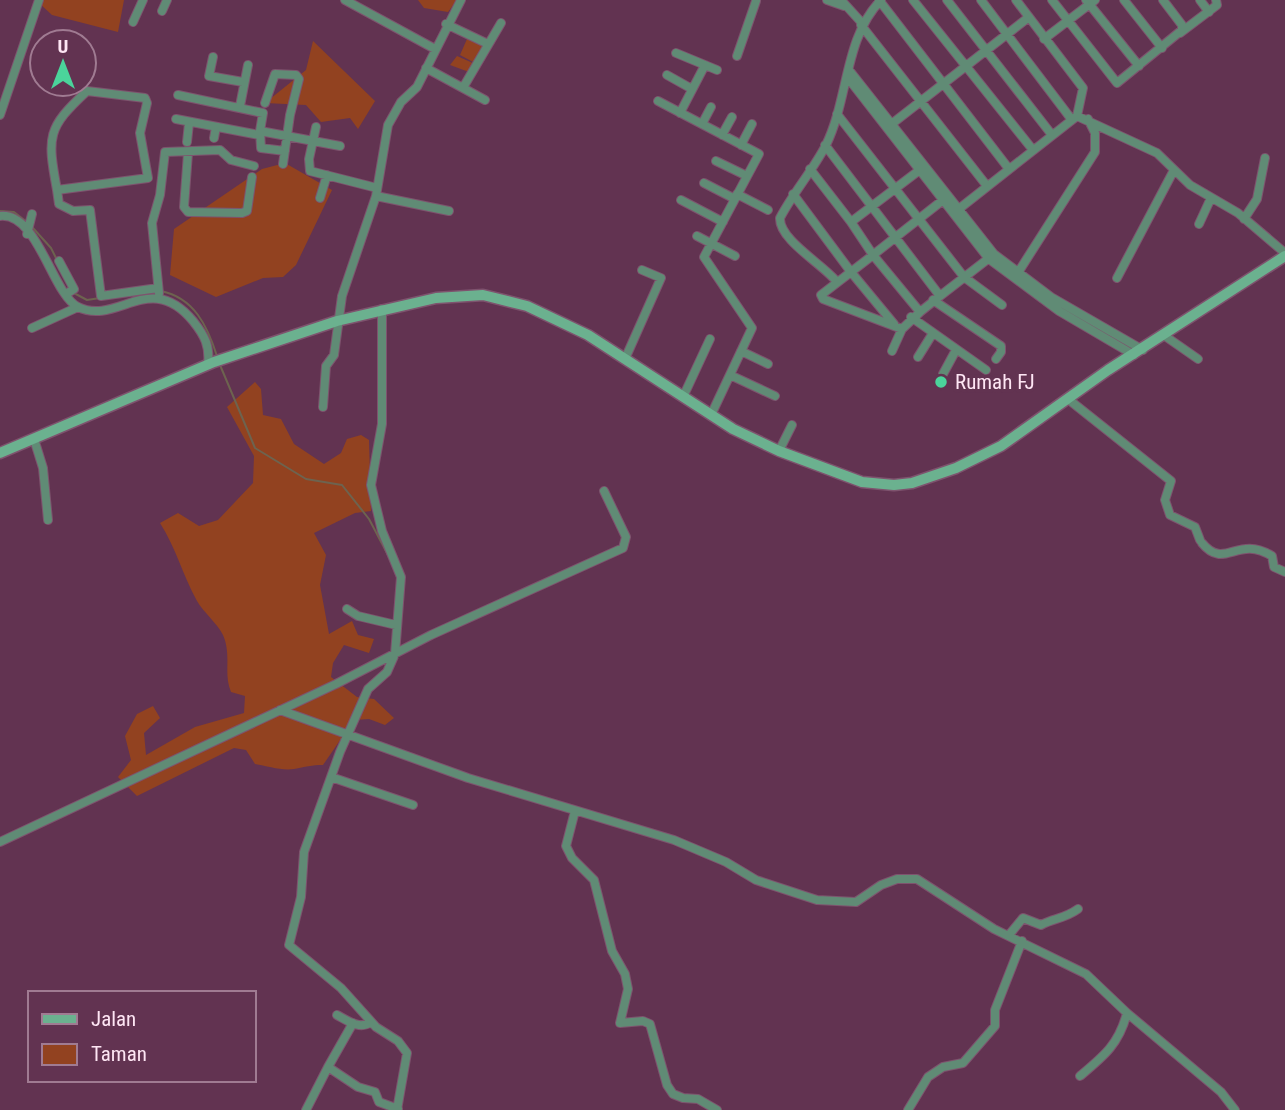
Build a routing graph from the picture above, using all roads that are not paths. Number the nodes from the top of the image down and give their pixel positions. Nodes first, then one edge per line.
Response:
1 (39, 0) edge
2 (143, 0) edge
3 (167, 0) edge
4 (345, 0) edge
5 (461, 0) edge
6 (827, 0) edge
7 (880, 0) edge
8 (913, 0) edge
9 (947, 0) edge
10 (981, 0) edge
11 (1016, 0) edge
12 (1052, 0) edge
13 (1124, 0) edge
14 (1163, 0) edge
15 (1200, 0) edge
16 (1216, 0) edge
17 (756, 1) edge
18 (1090, 1) edge
19 (844, 4) edge
20 (162, 11) dead end
21 (1209, 12) junction
22 (1030, 17) junction
23 (1067, 21) junction
24 (133, 22) dead end
25 (500, 23) dead end
26 (446, 24) junction
27 (861, 24) junction
28 (1180, 33) junction
29 (1008, 34) junction
30 (1044, 39) junction
31 (488, 44) junction
32 (1162, 48) junction
33 (435, 49) junction
34 (986, 51) junction
35 (676, 53) dead end
36 (737, 56) dead end
37 (214, 57) dead end
38 (248, 65) dead end
39 (705, 65) junction
40 (1139, 66) junction
41 (426, 68) junction
42 (966, 68) junction
43 (717, 70) dead end
44 (848, 74) junction
45 (667, 75) dead end
46 (243, 82) junction
47 (945, 84) junction
48 (464, 86) junction
49 (692, 89) junction
50 (178, 95) dead end
51 (485, 100) dead end
52 (657, 101) dead end
53 (922, 102) junction
54 (240, 106) junction
55 (264, 107) junction
56 (711, 107) dead end
57 (680, 113) junction
58 (837, 114) junction
59 (0, 115) edge
60 (732, 117) dead end
61 (1074, 118) junction
62 (176, 119) dead end
63 (1088, 119) junction
64 (189, 122) junction
65 (702, 124) junction
66 (752, 124) dead end
67 (890, 125) junction
68 (216, 127) junction
69 (316, 127) dead end
70 (259, 133) junction
71 (722, 135) junction
72 (1052, 135) junction
73 (287, 137) junction
74 (214, 138) dead end
75 (313, 140) junction
76 (187, 142) dead end
77 (741, 145) junction
78 (825, 145) junction
79 (340, 146) dead end
80 (1033, 150) junction
81 (285, 151) junction
82 (188, 153) junction
83 (1265, 158) dead end
84 (716, 160) dead end
85 (283, 164) dead end
86 (254, 166) dead end
87 (922, 167) junction
88 (810, 169) junction
89 (1009, 169) junction
90 (1174, 170) junction
91 (327, 175) junction
92 (747, 176) junction
93 (252, 177) dead end
94 (704, 183) dead end
95 (988, 186) junction
96 (57, 190) junction
97 (897, 190) junction
98 (377, 192) junction
99 (793, 194) junction
100 (736, 196) junction
101 (320, 198) dead end
102 (1211, 198) junction
103 (681, 200) dead end
104 (943, 200) junction
105 (872, 207) junction
106 (449, 211) dead end
107 (768, 211) dead end
108 (956, 211) junction
109 (32, 214) dead end
110 (0, 216) edge
111 (919, 218) junction
112 (1244, 219) junction
113 (723, 222) junction
114 (851, 222) junction
115 (1199, 224) dead end
116 (30, 230) junction
117 (697, 236) dead end
118 (896, 239) junction
119 (711, 244) junction
120 (873, 255) junction
121 (1285, 255) edge
122 (735, 256) dead end
123 (992, 256) junction
124 (60, 261) dead end
125 (642, 270) dead end
126 (1019, 271) junction
127 (851, 272) junction
128 (964, 277) junction
129 (1117, 278) dead end
130 (837, 282) junction
131 (69, 292) junction
132 (159, 294) junction
133 (937, 298) junction
134 (1002, 305) dead end
135 (78, 307) junction
136 (382, 309) junction
137 (920, 312) junction
138 (911, 317) junction
139 (337, 321) junction
140 (32, 328) dead end
141 (899, 328) junction
142 (933, 333) junction
143 (1165, 336) junction
144 (710, 339) dead end
145 (956, 350) junction
146 (741, 351) junction
147 (892, 351) dead end
148 (1138, 353) junction
149 (918, 357) dead end
150 (625, 359) junction
151 (996, 359) dead end
152 (1198, 359) dead end
153 (211, 364) junction
154 (768, 364) dead end
155 (986, 370) dead end
156 (943, 374) dead end
157 (730, 375) junction
158 (775, 396) dead end
159 (683, 397) junction
160 (1068, 399) junction
161 (323, 407) dead end
162 (711, 415) junction
163 (792, 425) dead end
164 (34, 439) junction
165 (779, 451) junction
166 (0, 453) edge
167 (604, 491) dead end
168 (48, 520) dead end
169 (1285, 572) edge
170 (347, 610) dead end
171 (396, 625) junction
172 (395, 654) junction
173 (279, 710) junction
174 (349, 733) junction
175 (331, 777) junction
176 (413, 805) dead end
177 (575, 811) junction
178 (0, 842) edge
179 (1078, 909) dead end
180 (1009, 936) junction
181 (1022, 941) junction
182 (1127, 1013) junction
183 (337, 1015) dead end
184 (372, 1022) junction
185 (353, 1023) junction
186 (328, 1067) junction
187 (1080, 1076) dead end
188 (397, 1109) edge
189 (306, 1110) edge
190 (717, 1110) edge
191 (908, 1110) edge
192 (1235, 1110) edge

1 - 59 street
2 - 24 street
3 - 20 street
4 - 33 street
5 - 26 street
6 - 19 street
7 - 27 street
7 - 47 street
8 - 42 street
9 - 34 street
10 - 29 street
11 - 22 street
12 - 23 street
13 - 32 street
14 - 28 street
15 - 21 street
16 - 21 street
17 - 36 street
18 - 23 street
18 - 40 street
19 - 27 street
21 - 28 street
22 - 29 street
22 - 30 street
23 - 30 street
23 - 40 street
25 - 31 street
26 - 31 street
26 - 33 street
27 - 44 street
27 - 53 street
28 - 32 street
29 - 34 street
29 - 61 street
30 - 61 street
31 - 48 street
32 - 40 street
33 - 41 street
34 - 42 street
34 - 72 street
35 - 39 street
37 - 46 street
38 - 46 street
39 - 43 street
39 - 49 street
41 - 48 street
41 - 98 street
42 - 47 street
42 - 80 street
44 - 58 street
44 - 67 street
45 - 49 street
46 - 54 street
47 - 53 street
47 - 89 street
48 - 51 street
49 - 57 street
50 - 54 street
52 - 57 street
53 - 67 street
53 - 95 street
54 - 55 street
55 - 70 street
55 - 73 street
56 - 65 street
57 - 65 street
58 - 78 street
58 - 97 street
60 - 71 street
61 - 63 street
61 - 72 street
62 - 64 street
63 - 90 street
63 - 126 street
64 - 68 street
64 - 76 street
65 - 71 street
66 - 77 street
67 - 87 street
68 - 70 street
68 - 74 street
69 - 75 street
70 - 73 street
70 - 81 street
71 - 77 street
72 - 80 street
73 - 75 street
73 - 81 street
75 - 79 street
75 - 91 street
77 - 92 street
78 - 88 street
78 - 105 street
80 - 89 street
81 - 85 street
82 - 86 street
82 - 93 street
82 - 132 street
83 - 112 street
84 - 92 street
87 - 97 street
87 - 104 street
87 - 108 street
88 - 99 street
88 - 114 street
89 - 95 street
90 - 102 street
90 - 129 street
91 - 98 street
91 - 101 street
92 - 100 street
94 - 100 street
95 - 108 street
96 - 96 street
96 - 132 street
97 - 105 street
97 - 111 street
98 - 106 street
98 - 139 street
99 - 127 street
99 - 130 street
100 - 107 street
100 - 113 street
102 - 112 street
102 - 115 street
103 - 113 street
104 - 108 street
104 - 111 street
105 - 114 street
105 - 118 street
108 - 123 street
109 - 116 street
110 - 116 street
111 - 118 street
111 - 128 street
112 - 121 street
113 - 119 street
114 - 120 street
116 - 131 street
117 - 119 street
118 - 120 street
118 - 133 street
119 - 122 street
119 - 146 street
120 - 127 street
120 - 137 street
121 - 143 main road
123 - 126 street
123 - 128 street
123 - 148 street
124 - 131 street
125 - 150 street
126 - 148 street
127 - 130 street
127 - 141 street
128 - 133 street
128 - 134 street
130 - 141 street
131 - 135 street
132 - 135 street
132 - 153 street
133 - 137 street
133 - 151 street
135 - 140 street
136 - 139 main road
136 - 150 main road
136 - 171 street
137 - 138 street
138 - 141 street
138 - 142 street
139 - 153 main road
139 - 161 street
141 - 147 street
142 - 145 street
142 - 149 street
143 - 148 main road
143 - 152 street
144 - 159 street
145 - 155 street
145 - 156 street
146 - 154 street
146 - 157 street
148 - 160 main road
150 - 159 main road
153 - 164 main road
157 - 158 street
157 - 162 street
159 - 162 main road
160 - 165 main road
160 - 169 street
162 - 165 main road
163 - 165 street
164 - 166 main road
164 - 168 street
167 - 172 street
170 - 171 street
171 - 172 street
172 - 173 street
172 - 174 street
173 - 174 street
173 - 178 street
174 - 175 street
174 - 177 street
175 - 176 street
175 - 184 street
177 - 180 street
177 - 190 street
179 - 180 street
180 - 181 street
181 - 182 street
181 - 191 street
182 - 187 street
182 - 192 street
183 - 185 street
184 - 185 street
184 - 188 street
185 - 186 street
186 - 188 street
186 - 189 street

